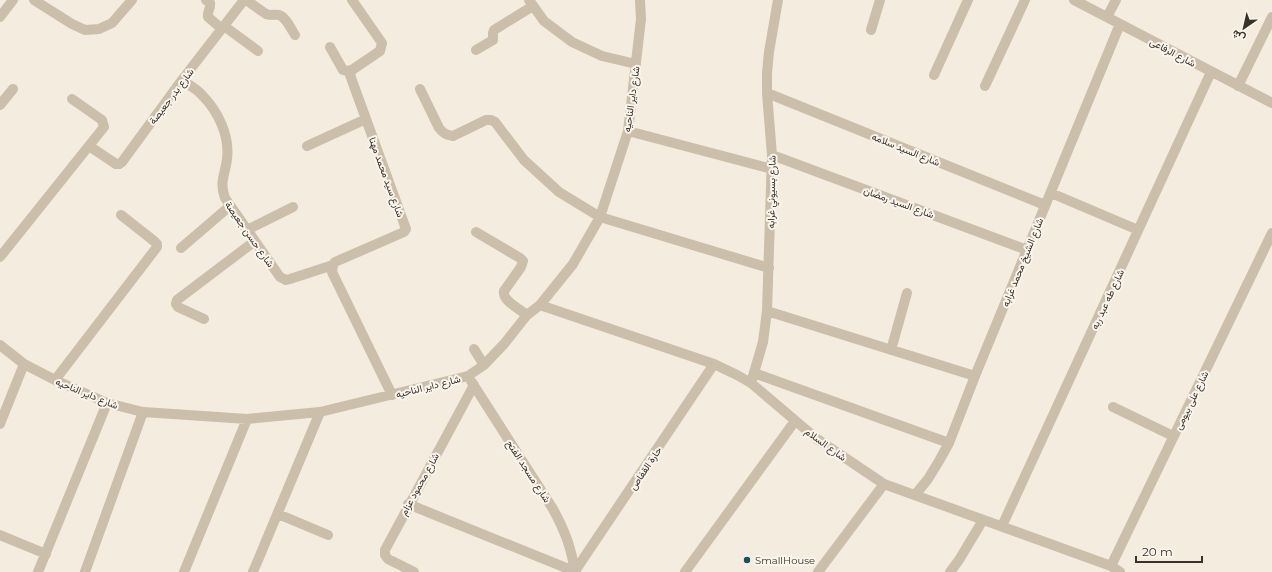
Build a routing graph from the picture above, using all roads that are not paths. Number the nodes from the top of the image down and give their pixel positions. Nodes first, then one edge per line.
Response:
1 (13, 0) edge
2 (34, 0) edge
3 (132, 0) edge
4 (206, 0) edge
5 (245, 0) edge
6 (352, 0) edge
7 (640, 0) edge
8 (778, 0) edge
9 (880, 0) edge
10 (968, 0) edge
11 (1025, 0) edge
12 (1074, 0) edge
13 (1116, 0) edge
14 (531, 3) edge
15 (0, 17) edge
16 (1106, 17) junction
17 (1272, 17) edge
18 (1120, 24) junction
19 (223, 27) junction
20 (871, 30) dead end
21 (295, 35) dead end
22 (330, 47) dead end
23 (476, 50) dead end
24 (258, 51) dead end
25 (636, 64) junction
26 (352, 70) junction
27 (1211, 72) junction
28 (934, 75) dead end
29 (182, 80) junction
30 (985, 86) dead end
31 (1238, 86) junction
32 (13, 89) dead end
33 (420, 90) dead end
34 (767, 93) junction
35 (72, 99) dead end
36 (1272, 103) edge
37 (0, 105) edge
38 (366, 119) junction
39 (628, 131) junction
40 (89, 146) junction
41 (307, 146) dead end
42 (772, 155) junction
43 (772, 169) junction
44 (1050, 193) junction
45 (1045, 205) junction
46 (230, 206) junction
47 (293, 207) dead end
48 (121, 215) dead end
49 (600, 217) junction
50 (247, 230) junction
51 (1138, 230) junction
52 (476, 232) dead end
53 (1272, 233) edge
54 (255, 241) junction
55 (181, 248) dead end
56 (1027, 250) junction
57 (0, 257) edge
58 (333, 265) junction
59 (769, 268) junction
60 (907, 293) dead end
61 (540, 305) junction
62 (767, 311) junction
63 (528, 315) junction
64 (204, 319) dead end
65 (0, 345) edge
66 (474, 349) dead end
67 (891, 350) junction
68 (24, 364) junction
69 (714, 364) junction
70 (484, 365) junction
71 (975, 376) junction
72 (752, 378) junction
73 (55, 380) junction
74 (471, 380) junction
75 (392, 395) junction
76 (107, 403) junction
77 (1113, 407) dead end
78 (143, 412) junction
79 (320, 412) junction
80 (247, 419) junction
81 (795, 421) junction
82 (0, 424) edge
83 (1174, 436) junction
84 (949, 443) junction
85 (884, 484) junction
86 (915, 495) junction
87 (408, 504) junction
88 (278, 514) junction
89 (983, 520) junction
90 (1002, 526) junction
91 (0, 535) edge
92 (328, 535) dead end
93 (46, 554) junction
94 (1111, 566) junction
95 (38, 572) edge
96 (85, 572) edge
97 (184, 572) edge
98 (253, 572) edge
99 (414, 572) edge
100 (575, 572) edge
101 (685, 572) edge
102 (818, 572) edge
103 (950, 572) edge
104 (1120, 572) edge

1 - 15 street
2 - 3 street
4 - 19 street
5 - 19 street, شارع بدر جعيصة
5 - 21 street
6 - 26 street
7 - 25 street, شارع داير الناحيه
8 - 34 street, شارع بسيوني غرابه
9 - 20 street
10 - 28 street
11 - 30 street
12 - 16 street, شارع الرفاعى
13 - 16 street
14 - 23 street
14 - 25 street
16 - 18 street, شارع الرفاعى
17 - 31 street
18 - 27 street, شارع الرفاعى
18 - 44 street, شارع الشيخ محمد غرابه
19 - 24 street
19 - 29 street, شارع بدر جعيصة
22 - 26 street
25 - 39 street, شارع داير الناحيه
26 - 38 street, شارع سيد محمد مهنا
27 - 31 street, شارع الرفاعى
27 - 51 street, شارع طه عبد ربه
29 - 40 street, شارع بدر جعيصة
29 - 46 street, شارع حسن جعيصة
31 - 36 street, شارع الرفاعى
32 - 37 street
33 - 49 street
34 - 42 street, شارع بسيوني غرابه
34 - 45 street, شارع السيد سلامه
35 - 40 street
38 - 41 street
38 - 58 street, شارع سيد محمد مهنا
39 - 43 street
39 - 49 street, شارع داير الناحيه
40 - 57 street
42 - 43 street, شارع بسيوني غرابه
42 - 56 street, شارع السيد رمضان
43 - 59 street, شارع بسيوني غرابه
44 - 45 street, شارع الشيخ محمد غرابه
44 - 51 street
45 - 56 street, شارع الشيخ محمد غرابه
46 - 50 street, شارع حسن جعيصة
46 - 55 street
47 - 50 street
48 - 73 street
49 - 59 street
49 - 61 street, شارع داير الناحيه
50 - 54 street, شارع حسن جعيصة
51 - 90 street, شارع طه عبد ربه
52 - 63 street
53 - 83 street, شارع على بيومى
54 - 58 street, شارع حسن جعيصة
54 - 64 street
56 - 71 street, شارع الشيخ محمد غرابه
58 - 75 street
59 - 62 street, شارع بسيوني غرابه
60 - 67 street
61 - 63 street, شارع داير الناحيه
61 - 69 street, شارع السلام
62 - 67 street
62 - 72 street, شارع بسيوني غرابه
63 - 70 street, شارع داير الناحيه
65 - 68 street, شارع داير الناحيه
66 - 70 street
67 - 71 street
68 - 73 street, شارع داير الناحيه
68 - 82 street
69 - 72 street, شارع السلام
69 - 100 street, حارة القفاص
70 - 74 street, شارع داير الناحيه
71 - 84 street, شارع الشيخ محمد غرابه
72 - 81 street, شارع السلام
72 - 84 street
73 - 76 street, شارع داير الناحيه
74 - 75 street, شارع داير الناحيه
74 - 87 street, شارع محمود عزام
74 - 100 street, شارع مسجد الفتح
75 - 79 street, شارع داير الناحيه
76 - 78 street, شارع داير الناحيه
76 - 93 street
77 - 83 street
78 - 80 street, شارع داير الناحيه
78 - 96 street
79 - 80 street, شارع داير الناحيه
79 - 88 street
80 - 97 street
81 - 85 street, شارع السلام
81 - 101 street
83 - 94 street, شارع على بيومى
84 - 86 street, شارع الشيخ محمد غرابه
85 - 86 street, شارع السلام
85 - 102 street
86 - 89 street, شارع السلام
87 - 99 street, شارع محمود عزام
87 - 100 street
88 - 92 street
88 - 98 street
89 - 90 street, شارع السلام
89 - 103 street
90 - 94 street, شارع السلام
91 - 93 street
93 - 95 street
94 - 104 street, شارع السلام

